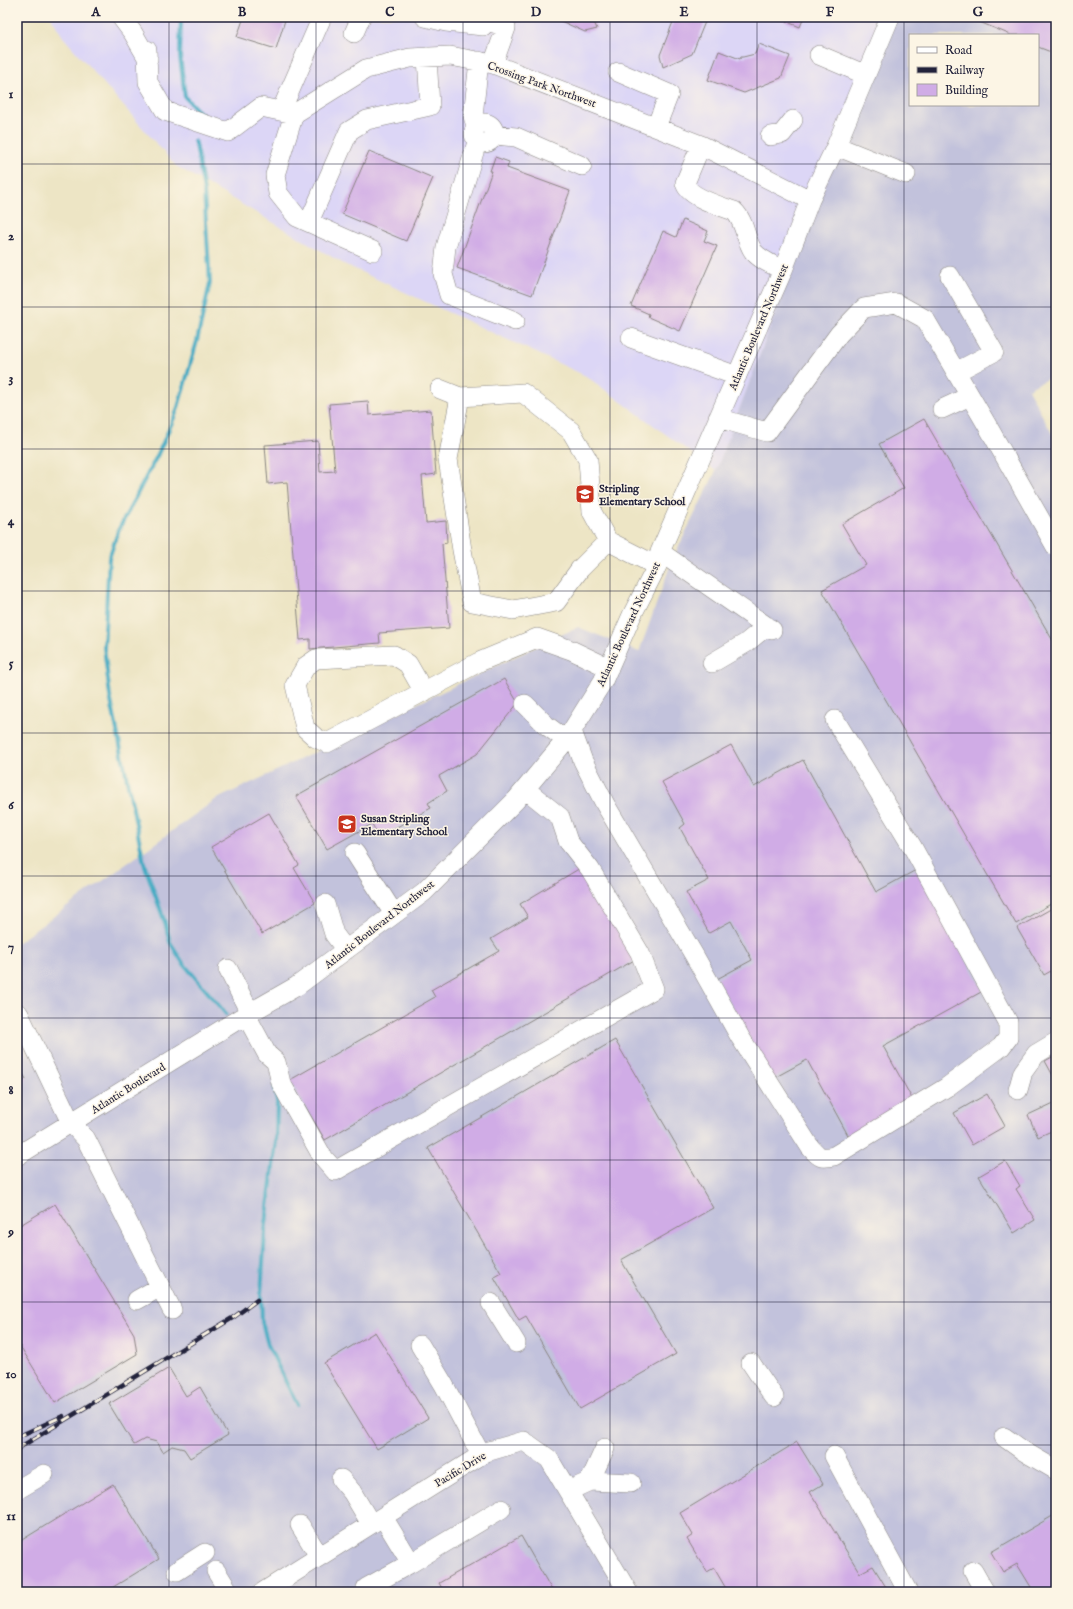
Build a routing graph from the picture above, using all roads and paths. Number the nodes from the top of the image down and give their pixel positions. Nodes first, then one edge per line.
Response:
1 (121, 17) edge
2 (322, 17) edge
3 (425, 17) edge
4 (890, 17) edge
5 (820, 55) dead end
6 (427, 57) junction
7 (486, 63) junction
8 (618, 72) dead end
9 (866, 75) junction
10 (287, 113) junction
11 (793, 120) dead end
12 (656, 127) junction
13 (483, 134) junction
14 (770, 136) dead end
15 (701, 145) junction
16 (836, 146) junction
17 (582, 166) dead end
18 (906, 174) dead end
19 (810, 200) junction
20 (309, 222) junction
21 (373, 251) dead end
22 (783, 270) junction
23 (950, 276) dead end
24 (515, 321) dead end
25 (632, 338) dead end
26 (956, 372) junction
27 (737, 376) junction
28 (440, 389) dead end
29 (970, 396) junction
30 (460, 397) junction
31 (942, 409) dead end
32 (718, 418) junction
33 (608, 542) junction
34 (1056, 547) edge
35 (658, 559) junction
36 (712, 663) dead end
37 (609, 668) junction
38 (424, 692) junction
39 (525, 704) dead end
40 (835, 720) dead end
41 (569, 736) junction
42 (525, 789) junction
43 (355, 853) dead end
44 (325, 904) dead end
45 (394, 914) junction
46 (346, 950) junction
47 (228, 970) dead end
48 (19, 1014) dead end
49 (245, 1016) junction
50 (1056, 1042) edge
51 (1018, 1090) dead end
52 (71, 1123) junction
53 (17, 1156) edge
54 (160, 1287) junction
55 (137, 1300) dead end
56 (491, 1303) dead end
57 (172, 1310) dead end
58 (516, 1343) dead end
59 (420, 1345) dead end
60 (751, 1363) dead end
61 (774, 1397) dead end
62 (1004, 1437) dead end
63 (605, 1448) dead end
64 (481, 1455) junction
65 (834, 1456) dead end
66 (1056, 1470) edge
67 (44, 1474) dead end
68 (341, 1479) dead end
69 (590, 1481) junction
70 (631, 1482) dead end
71 (17, 1490) edge
72 (568, 1491) junction
73 (501, 1509) dead end
74 (377, 1520) junction
75 (300, 1525) dead end
76 (205, 1553) dead end
77 (319, 1556) junction
78 (411, 1563) junction
79 (177, 1571) dead end
80 (216, 1571) dead end
81 (973, 1571) dead end
82 (366, 1588) dead end
83 (229, 1592) edge
84 (263, 1592) edge
85 (628, 1592) edge
86 (908, 1592) edge
87 (986, 1592) edge

1 - 10 street
2 - 10 street
3 - 7 street
4 - 9 street, Atlantic Boulevard Northwest
5 - 9 street
6 - 7 street, Crossing Park Northwest
6 - 10 street, Crossing Park Northwest
6 - 20 street
7 - 12 street, Crossing Park Northwest
7 - 13 street
8 - 12 street
9 - 16 street, Atlantic Boulevard Northwest
10 - 20 street
11 - 14 street
12 - 15 street, Crossing Park Northwest
13 - 17 street
13 - 24 street
15 - 19 street, Crossing Park Northwest
15 - 22 street
16 - 18 street
16 - 19 street, Atlantic Boulevard Northwest
19 - 22 street, Atlantic Boulevard Northwest
20 - 21 street
22 - 27 street, Atlantic Boulevard Northwest
23 - 26 street
25 - 27 street
26 - 29 street
26 - 32 street
27 - 32 street, Atlantic Boulevard Northwest
28 - 30 street
29 - 31 street
29 - 34 street
30 - 33 street
30 - 33 street
32 - 35 street, Atlantic Boulevard Northwest
33 - 35 street
35 - 36 street
35 - 37 street, Atlantic Boulevard Northwest
37 - 38 street
37 - 41 street, Atlantic Boulevard Northwest
38 - 38 street
39 - 41 street
40 - 41 street
41 - 42 street, Atlantic Boulevard Northwest
42 - 45 street, Atlantic Boulevard Northwest
42 - 49 street
43 - 45 street
44 - 46 street
45 - 46 street, Atlantic Boulevard Northwest
46 - 49 street, Atlantic Boulevard Northwest
47 - 49 street
48 - 52 street
49 - 52 street, Atlantic Boulevard
50 - 51 street
52 - 53 street, Atlantic Boulevard
52 - 54 street
54 - 55 street
54 - 57 street
56 - 58 street
59 - 64 street
60 - 61 street
62 - 66 street
63 - 69 street
64 - 72 street, Pacific Drive
64 - 74 street, Pacific Drive
65 - 86 street
67 - 71 street
68 - 74 street
69 - 70 street
69 - 72 street
72 - 85 street, Pacific Drive
73 - 78 street
74 - 77 street, Pacific Drive
74 - 78 street
75 - 77 street
76 - 79 street
77 - 84 street, Pacific Drive
78 - 82 street
80 - 83 street
81 - 87 street

